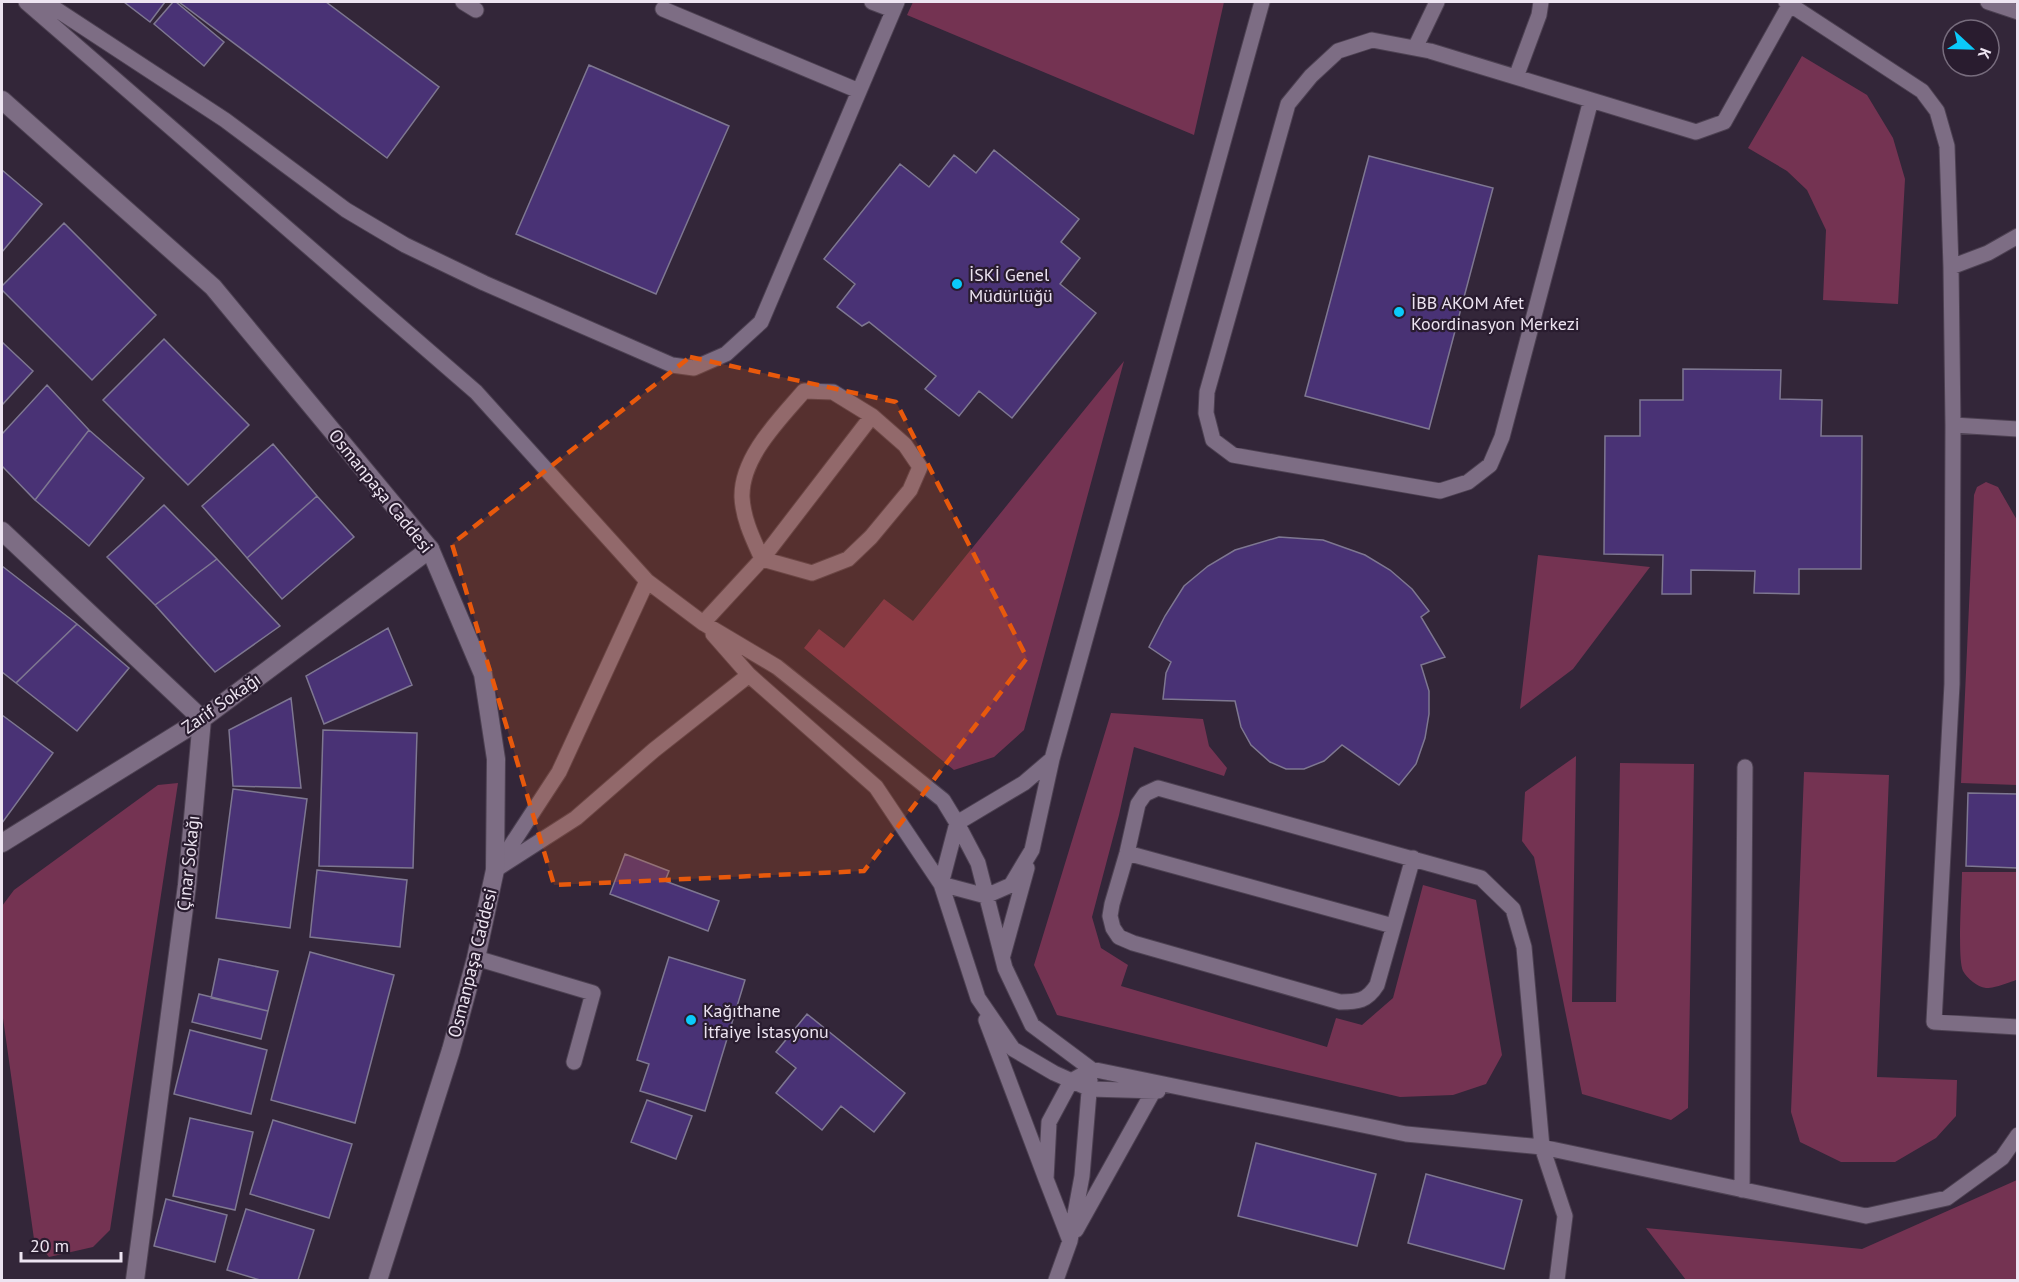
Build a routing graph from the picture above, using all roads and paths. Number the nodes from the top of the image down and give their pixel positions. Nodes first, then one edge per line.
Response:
1 (26, 2) edge
2 (45, 2) edge
3 (873, 2) edge
4 (1262, 2) edge
5 (1437, 2) edge
6 (1541, 2) edge
7 (1988, 2) edge
8 (1788, 3) edge
9 (895, 6) edge
10 (663, 9) dead end
11 (2018, 12) edge
12 (1415, 48) junction
13 (1516, 77) junction
14 (859, 91) junction
15 (2, 100) edge
16 (1591, 100) junction
17 (2018, 236) edge
18 (1951, 267) junction
19 (872, 416) junction
20 (1953, 425) junction
21 (2018, 429) edge
22 (2, 531) edge
23 (430, 549) junction
24 (762, 559) junction
25 (646, 581) junction
26 (703, 623) junction
27 (749, 675) junction
28 (202, 719) junction
29 (1052, 759) junction
30 (1745, 766) dead end
31 (957, 823) junction
32 (2, 843) edge
33 (1032, 850) junction
34 (1127, 853) junction
35 (1413, 858) junction
36 (495, 870) junction
37 (941, 884) junction
38 (986, 896) junction
39 (1393, 926) junction
40 (476, 958) junction
41 (1003, 958) junction
42 (978, 998) junction
43 (2018, 1027) edge
44 (574, 1062) dead end
45 (1091, 1070) junction
46 (1071, 1081) junction
47 (1090, 1089) junction
48 (1154, 1090) junction
49 (1221, 1096) junction
50 (2016, 1141) edge
51 (1542, 1147) junction
52 (1046, 1179) junction
53 (1742, 1190) junction
54 (1070, 1241) junction
55 (1559, 1279) edge
56 (135, 1281) edge
57 (378, 1281) edge
58 (1056, 1281) edge

1 - 25 lane
2 - 14 lane
3 - 9 lane
4 - 29 lane
5 - 12 lane
6 - 13 lane
7 - 11 lane
8 - 16 lane
8 - 18 lane
9 - 14 lane
10 - 14 lane
12 - 13 lane
12 - 16 lane
13 - 16 lane
15 - 23 main road, Osmanpaşa Caddesi
17 - 18 lane
18 - 20 lane
19 - 24 lane
19 - 24 lane
19 - 24 lane
20 - 21 lane
20 - 43 lane
22 - 28 main road
23 - 28 main road, Zarif Sokağı
23 - 36 main road, Osmanpaşa Caddesi
24 - 26 lane
25 - 26 lane
25 - 36 lane
26 - 27 lane
26 - 31 lane
27 - 36 lane
27 - 37 lane
28 - 32 main road, Zarif Sokağı
28 - 56 main road, Çınar Sokağı
29 - 31 lane
29 - 33 lane
30 - 53 lane
31 - 37 lane
31 - 38 lane
33 - 38 lane
33 - 41 lane
34 - 35 lane
34 - 39 lane
34 - 39 lane
35 - 39 lane
35 - 51 lane
36 - 40 main road, Osmanpaşa Caddesi
37 - 38 lane
37 - 42 lane
38 - 41 lane
40 - 44 lane
40 - 57 main road, Osmanpaşa Caddesi
41 - 45 lane
42 - 46 lane
42 - 52 lane
45 - 46 lane
45 - 47 lane
45 - 49 lane
46 - 47 lane
46 - 52 lane
47 - 48 lane
47 - 54 lane
48 - 49 lane
48 - 54 lane
49 - 51 lane
50 - 53 lane
51 - 53 lane
51 - 55 lane
52 - 54 lane
54 - 58 lane

